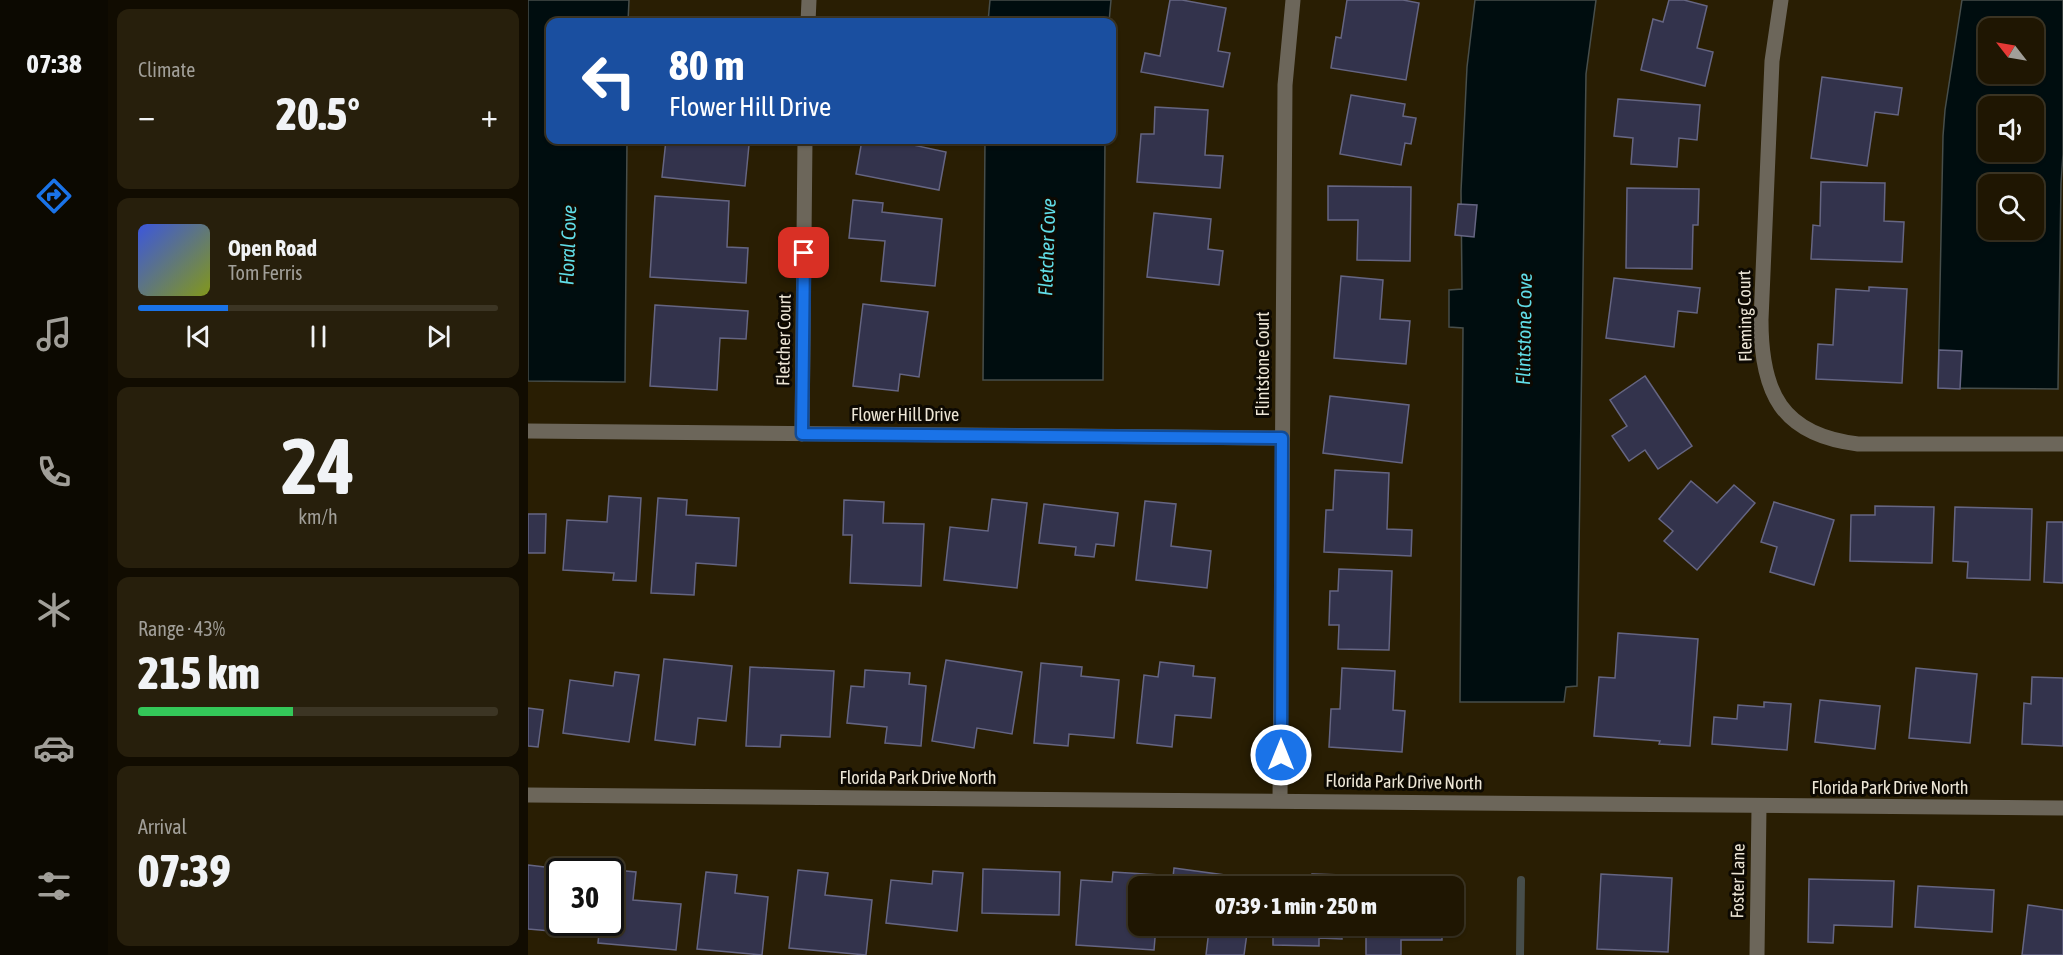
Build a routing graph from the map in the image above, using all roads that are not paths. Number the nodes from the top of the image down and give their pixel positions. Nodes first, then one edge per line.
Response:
1 (810, 0) edge
2 (1293, 0) edge
3 (1781, 0) edge
4 (808, 18) edge
5 (806, 144) edge
6 (528, 431) edge
7 (802, 434) junction
8 (1282, 438) junction
9 (2063, 444) edge
10 (528, 795) edge
11 (1280, 800) junction
12 (1759, 807) junction
13 (2063, 808) edge
14 (1757, 955) edge

1 - 4 street
2 - 8 street, Flintstone Court
3 - 9 street, Fleming Court
5 - 7 street, Fletcher Court
6 - 7 street, Flower Hill Drive
7 - 8 street, Flower Hill Drive
8 - 11 street, Flintstone Court
10 - 11 street, Florida Park Drive North
11 - 12 street, Florida Park Drive North
12 - 13 street, Florida Park Drive North
12 - 14 street, Foster Lane

